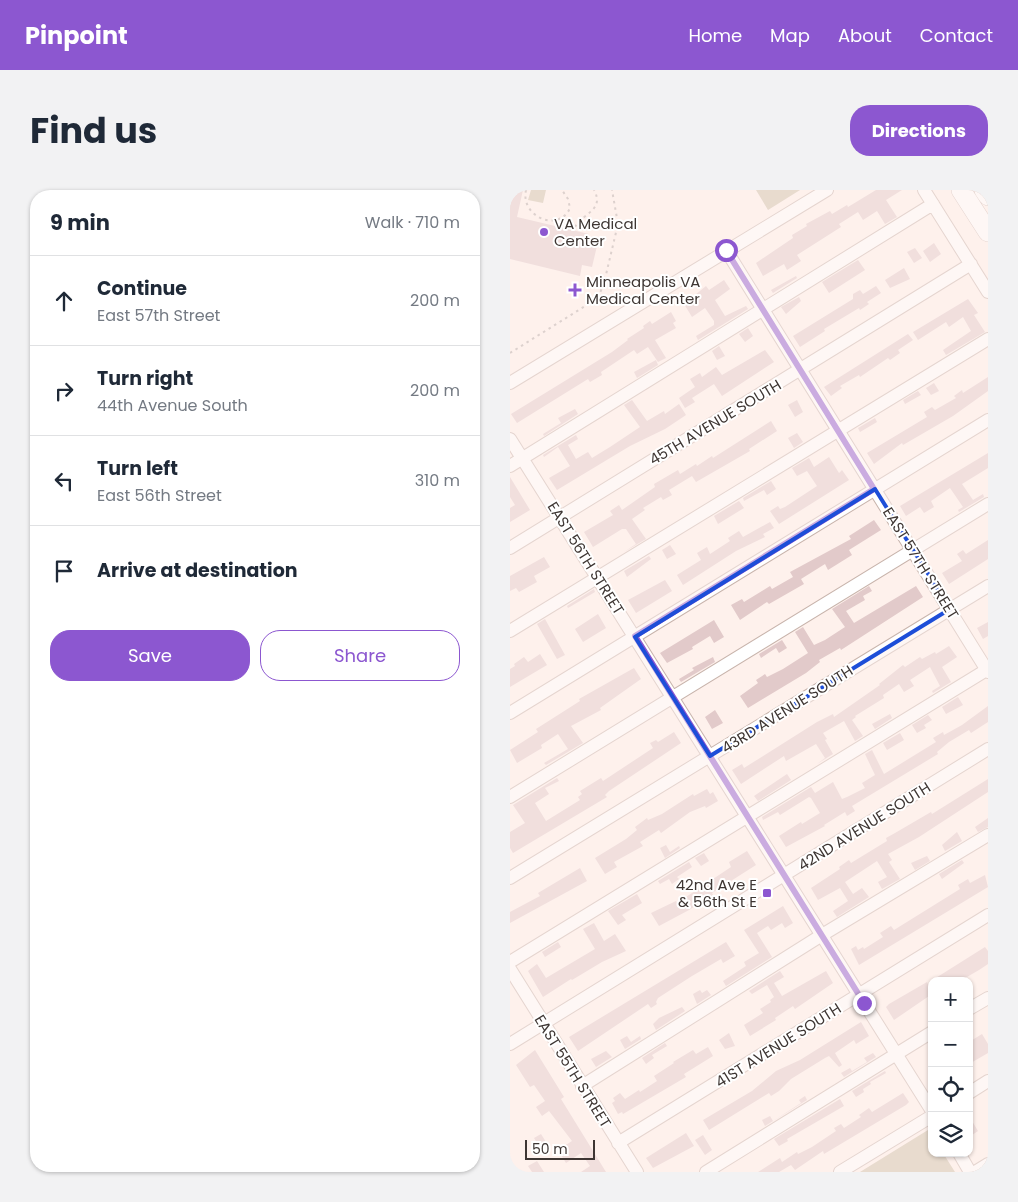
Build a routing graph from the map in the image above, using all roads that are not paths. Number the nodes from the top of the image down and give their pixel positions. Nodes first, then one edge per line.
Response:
1 (827, 190) edge
2 (924, 190) edge
3 (961, 190) edge
4 (984, 190) edge
5 (988, 196) edge
6 (933, 204) junction
7 (988, 232) edge
8 (726, 250) junction
9 (970, 264) junction
10 (988, 292) edge
11 (763, 311) junction
12 (988, 339) edge
13 (800, 370) junction
14 (510, 383) edge
15 (988, 420) edge
16 (837, 430) junction
17 (510, 438) edge
18 (522, 458) junction
19 (510, 466) edge
20 (874, 489) junction
21 (988, 504) edge
22 (560, 517) junction
23 (510, 548) edge
24 (912, 550) junction
25 (597, 578) junction
26 (988, 586) edge
27 (950, 610) junction
28 (510, 631) edge
29 (635, 636) junction
30 (988, 671) edge
31 (673, 697) junction
32 (510, 713) edge
33 (988, 749) edge
34 (710, 756) junction
35 (510, 797) edge
36 (748, 815) junction
37 (988, 835) edge
38 (785, 876) junction
39 (510, 878) edge
40 (988, 915) edge
41 (822, 935) junction
42 (510, 962) edge
43 (510, 969) edge
44 (859, 995) junction
45 (988, 998) edge
46 (973, 1007) edge
47 (544, 1023) junction
48 (928, 1034) edge
49 (510, 1044) edge
50 (896, 1054) junction
51 (988, 1081) edge
52 (582, 1086) junction
53 (973, 1090) edge
54 (928, 1105) edge
55 (928, 1118) edge
56 (618, 1143) junction
57 (961, 1157) edge
58 (988, 1164) edge
59 (637, 1172) edge
60 (706, 1172) edge
61 (840, 1172) edge
62 (970, 1172) edge
63 (975, 1172) edge

1 - 8 street
2 - 6 street
3 - 7 highway
4 - 5 highway
6 - 9 street
6 - 11 street
8 - 11 street, EAST 57TH STREET
8 - 14 street
9 - 10 street
9 - 13 street, 45TH AVENUE SOUTH
11 - 13 street, EAST 57TH STREET
11 - 18 street
12 - 16 street
13 - 16 street, EAST 57TH STREET
13 - 22 street, 45TH AVENUE SOUTH
15 - 20 street
16 - 20 street, EAST 57TH STREET
16 - 25 street
17 - 18 street, EAST 56TH STREET
18 - 19 street
18 - 22 street, EAST 56TH STREET
20 - 24 street, EAST 57TH STREET
20 - 29 street
21 - 24 street
22 - 23 street, 45TH AVENUE SOUTH
22 - 25 street, EAST 56TH STREET
24 - 27 street, EAST 57TH STREET
24 - 31 street
25 - 28 street
25 - 29 street, EAST 56TH STREET
26 - 27 street, 43RD AVENUE SOUTH
27 - 30 street, EAST 57TH STREET
27 - 34 street, 43RD AVENUE SOUTH
29 - 31 street, EAST 56TH STREET
29 - 32 street
30 - 36 street
31 - 34 street, EAST 56TH STREET
31 - 35 street
33 - 38 street, 42ND AVENUE SOUTH
34 - 36 street, EAST 56TH STREET
34 - 39 street, 43RD AVENUE SOUTH
36 - 38 street, EAST 56TH STREET
36 - 42 street
37 - 41 street
38 - 41 street, EAST 56TH STREET
38 - 47 street, 42ND AVENUE SOUTH
40 - 44 street, 41ST AVENUE SOUTH
41 - 44 street, EAST 56TH STREET
41 - 52 street
43 - 47 street, EAST 55TH STREET
44 - 50 street, EAST 56TH STREET
44 - 56 street, 41ST AVENUE SOUTH
45 - 46 street
47 - 49 street, 42ND AVENUE SOUTH
47 - 52 street, EAST 55TH STREET
48 - 50 street
50 - 54 street, EAST 56TH STREET
50 - 60 street
51 - 53 street
52 - 56 street, EAST 55TH STREET
55 - 61 street
56 - 59 street, EAST 55TH STREET
57 - 62 street
58 - 63 street

